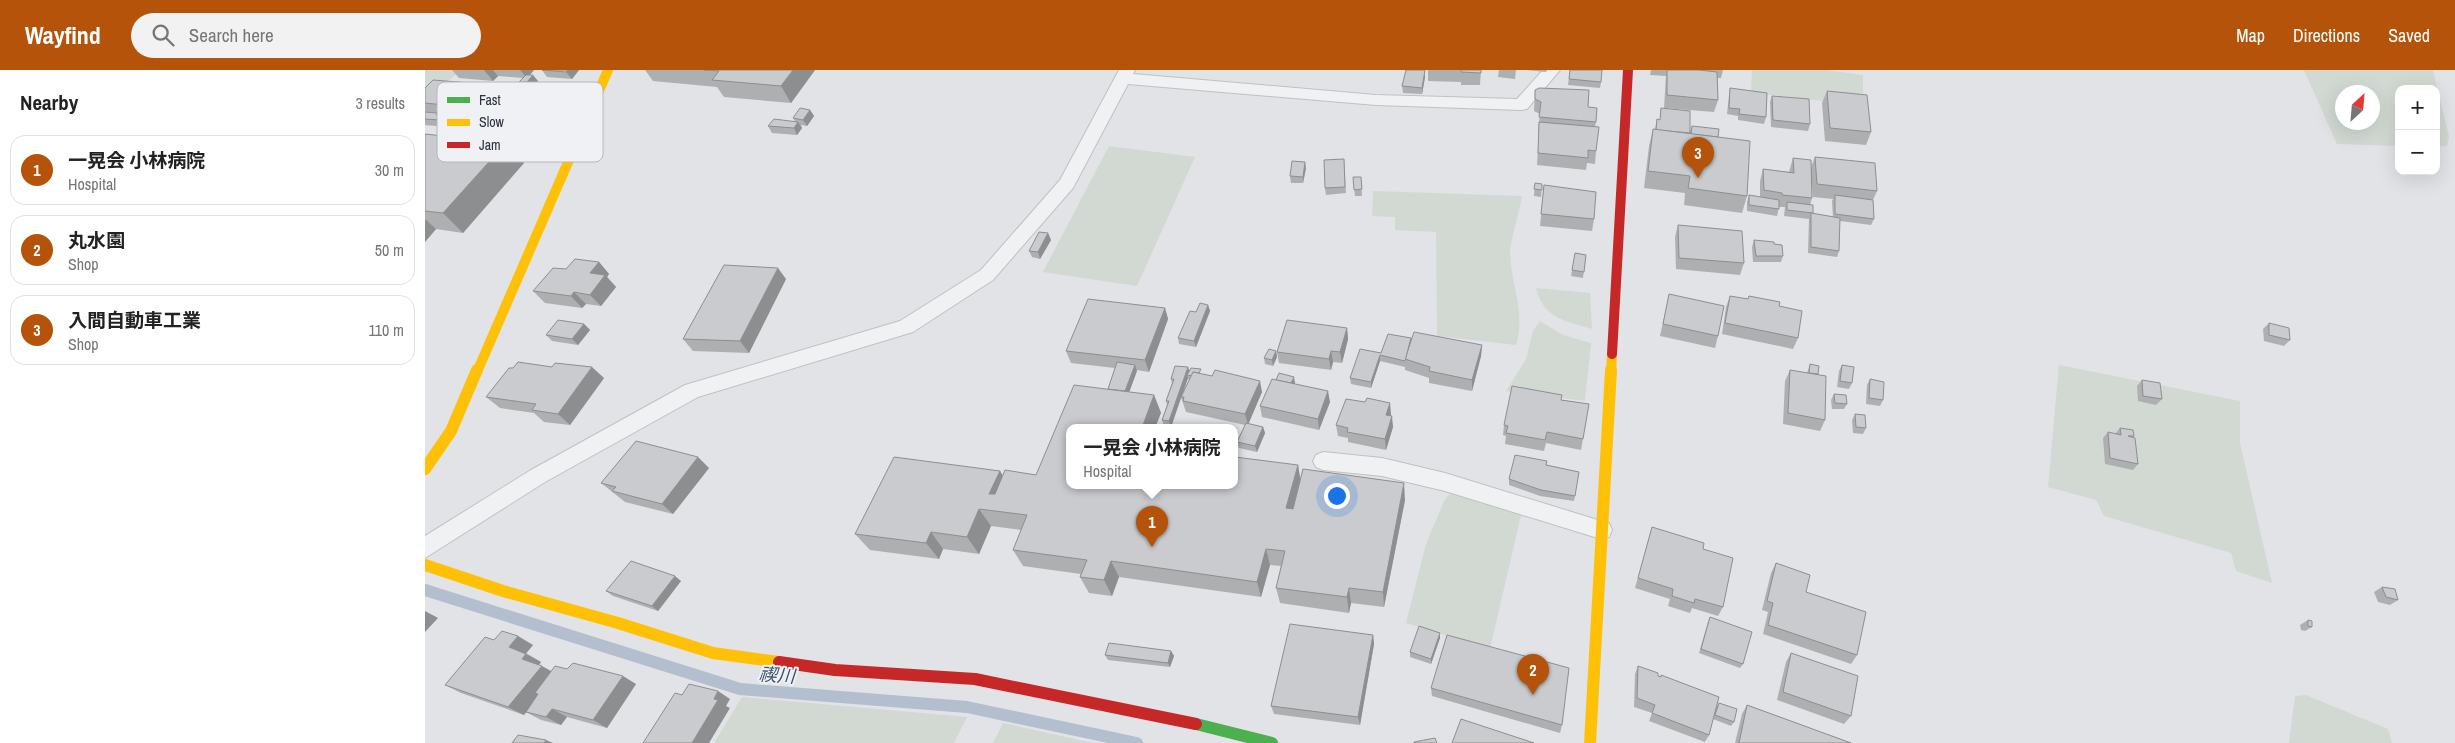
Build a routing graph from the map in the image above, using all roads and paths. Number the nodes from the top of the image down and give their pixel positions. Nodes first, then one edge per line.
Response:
1 (609, 70) edge
2 (1552, 70) edge
3 (1628, 70) edge
4 (1125, 74) edge
5 (603, 84) edge
6 (569, 162) edge
7 (1323, 461) dead end
8 (425, 469) edge
9 (1601, 530) junction
10 (425, 548) edge
11 (425, 565) edge
12 (1271, 743) edge
13 (1590, 743) edge

1 - 5 street
2 - 4 lane
3 - 9 street
4 - 10 lane
6 - 8 street
7 - 9 lane
9 - 13 street
11 - 12 street

